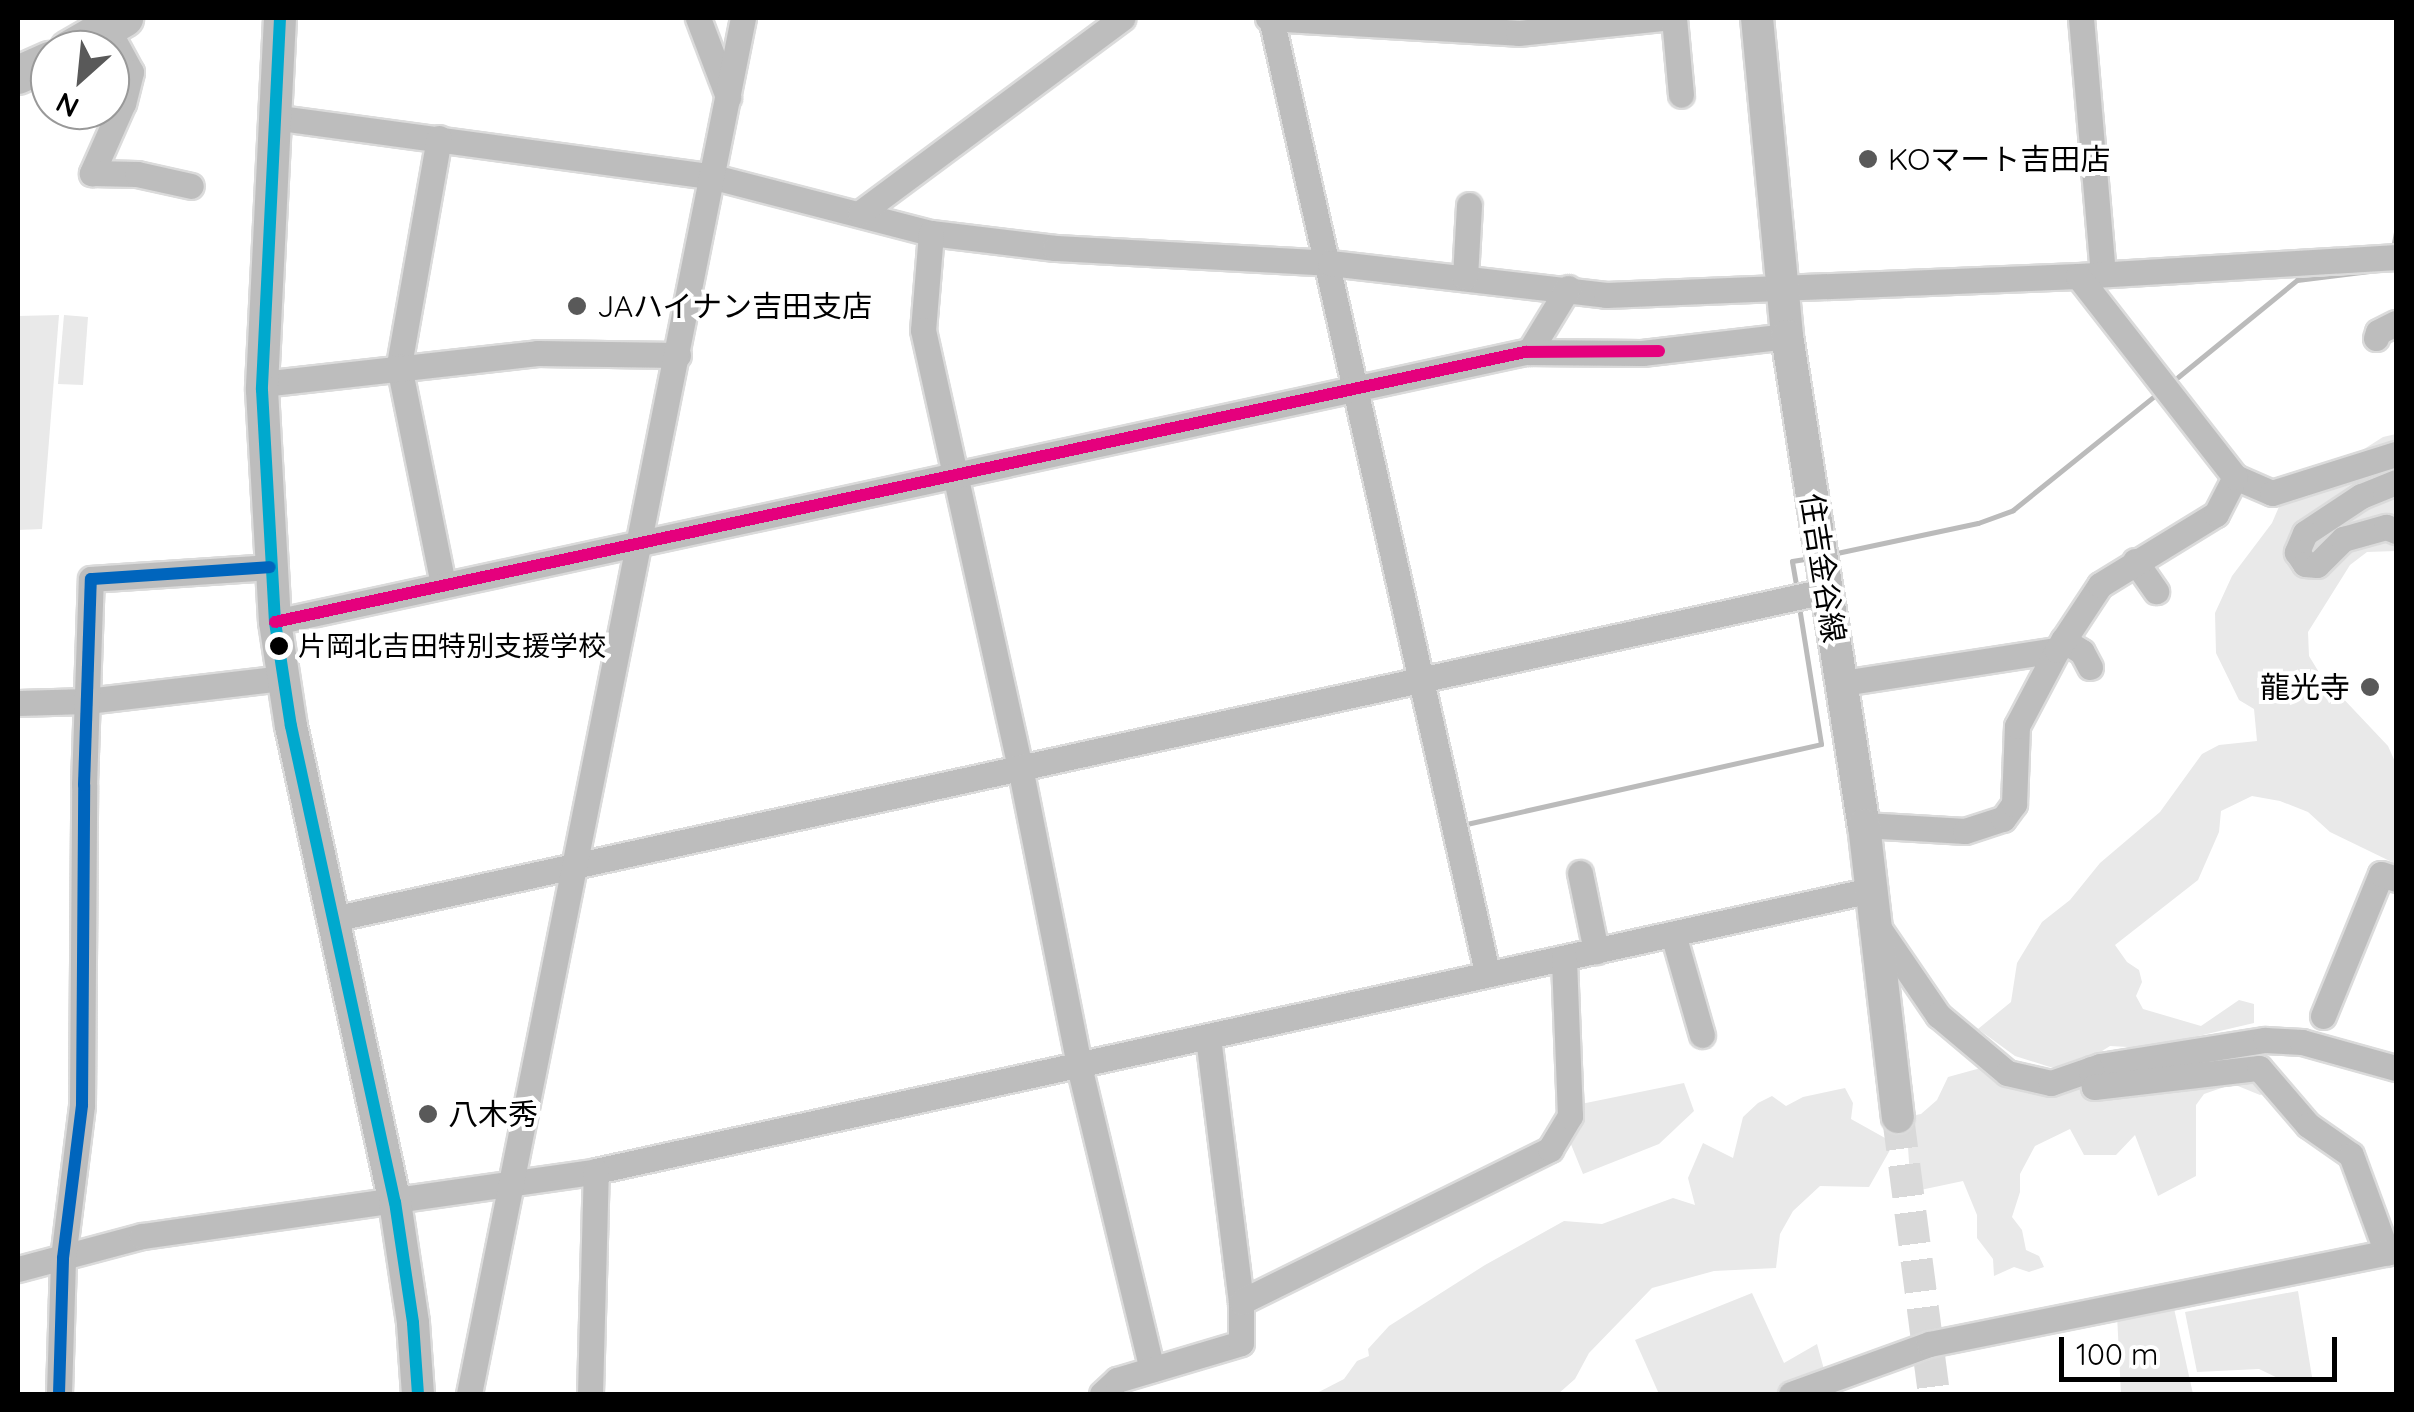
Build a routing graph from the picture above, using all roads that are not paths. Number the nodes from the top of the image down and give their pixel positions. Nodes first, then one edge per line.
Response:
1 (280, 18) edge
2 (698, 18) edge
3 (743, 18) edge
4 (1123, 18) edge
5 (1270, 18) edge
6 (1662, 18) edge
7 (1674, 18) edge
8 (1757, 18) edge
9 (2081, 18) edge
10 (117, 20) edge
11 (1598, 21) edge
12 (1681, 94) dead end
13 (728, 98) junction
14 (272, 117) junction
15 (439, 138) junction
16 (710, 176) junction
17 (192, 186) dead end
18 (1470, 205) dead end
19 (860, 213) junction
20 (931, 233) junction
21 (2390, 258) edge
22 (1330, 263) junction
23 (2090, 275) junction
24 (1465, 277) junction
25 (1782, 286) junction
26 (1568, 288) junction
27 (1787, 336) junction
28 (1529, 352) junction
29 (678, 356) junction
30 (399, 366) junction
31 (262, 384) junction
32 (1358, 389) junction
33 (2396, 454) edge
34 (956, 477) junction
35 (2235, 477) junction
36 (2396, 482) edge
37 (2396, 531) edge
38 (641, 542) junction
39 (2134, 560) junction
40 (270, 567) junction
41 (1813, 579) junction
42 (444, 586) junction
43 (2156, 592) dead end
44 (275, 622) junction
45 (2060, 645) junction
46 (2090, 668) dead end
47 (284, 678) junction
48 (1421, 681) junction
49 (1843, 683) junction
50 (87, 701) junction
51 (18, 703) edge
52 (1020, 767) junction
53 (1864, 825) junction
54 (576, 865) junction
55 (1580, 873) dead end
56 (2396, 879) edge
57 (1873, 907) junction
58 (333, 919) junction
59 (1673, 934) junction
60 (1596, 952) junction
61 (1564, 958) junction
62 (1487, 972) junction
63 (2323, 1016) dead end
64 (1702, 1035) dead end
65 (1208, 1037) junction
66 (1079, 1066) junction
67 (2396, 1068) edge
68 (2091, 1070) junction
69 (1898, 1117) tunnel mouth
70 (596, 1171) junction
71 (514, 1184) junction
72 (395, 1202) junction
73 (2392, 1252) edge
74 (63, 1258) junction
75 (18, 1269) edge
76 (1241, 1302) junction
77 (1152, 1369) junction
78 (59, 1394) edge
79 (418, 1394) edge
80 (469, 1394) edge
81 (590, 1394) edge
82 (1102, 1394) edge
83 (1791, 1394) edge

1 - 14 main road
2 - 13 street
3 - 13 street
4 - 19 street
5 - 11 street
5 - 22 street
6 - 11 street
7 - 12 street
8 - 25 main road, 住吉金谷線
9 - 23 street
10 - 17 street
13 - 16 street
14 - 15 street
14 - 31 main road
15 - 16 street
15 - 30 street
16 - 19 street
16 - 29 street
18 - 24 street
19 - 20 street
20 - 22 street
20 - 34 street
21 - 23 street
22 - 24 street
22 - 32 street
23 - 25 street
23 - 35 street
24 - 26 street
25 - 26 street
25 - 27 main road, 住吉金谷線
26 - 28 street
27 - 28 street
27 - 41 main road, 住吉金谷線
28 - 32 street
29 - 30 street
29 - 38 street
30 - 31 street
30 - 42 street
31 - 40 main road
32 - 34 street
32 - 48 street
33 - 35 street
34 - 38 street
34 - 52 street
35 - 39 street
36 - 37 street
38 - 42 street
38 - 54 street
39 - 43 street
39 - 45 street
40 - 44 main road
40 - 50 street
41 - 48 street
41 - 49 main road, 住吉金谷線
42 - 44 street
44 - 47 main road
45 - 46 street
45 - 49 street
45 - 53 street
47 - 50 street
47 - 58 main road
48 - 52 street
48 - 62 street
49 - 53 main road, 住吉金谷線
50 - 51 street
50 - 74 street
52 - 54 street
52 - 66 street
53 - 57 main road, 住吉金谷線
54 - 58 street
54 - 71 street
55 - 60 street
56 - 63 street
57 - 59 street
57 - 68 street
57 - 69 main road, 住吉金谷線
58 - 72 main road
59 - 60 street
59 - 64 street
60 - 61 street
61 - 62 street
61 - 76 street
62 - 65 street
65 - 66 street
65 - 76 street
66 - 70 street
66 - 77 street
67 - 68 street
68 - 73 street
70 - 71 street
70 - 81 street
71 - 72 street
71 - 80 street
72 - 74 street
72 - 79 main road
73 - 83 street
74 - 75 street
74 - 78 street
76 - 77 street
77 - 82 street

